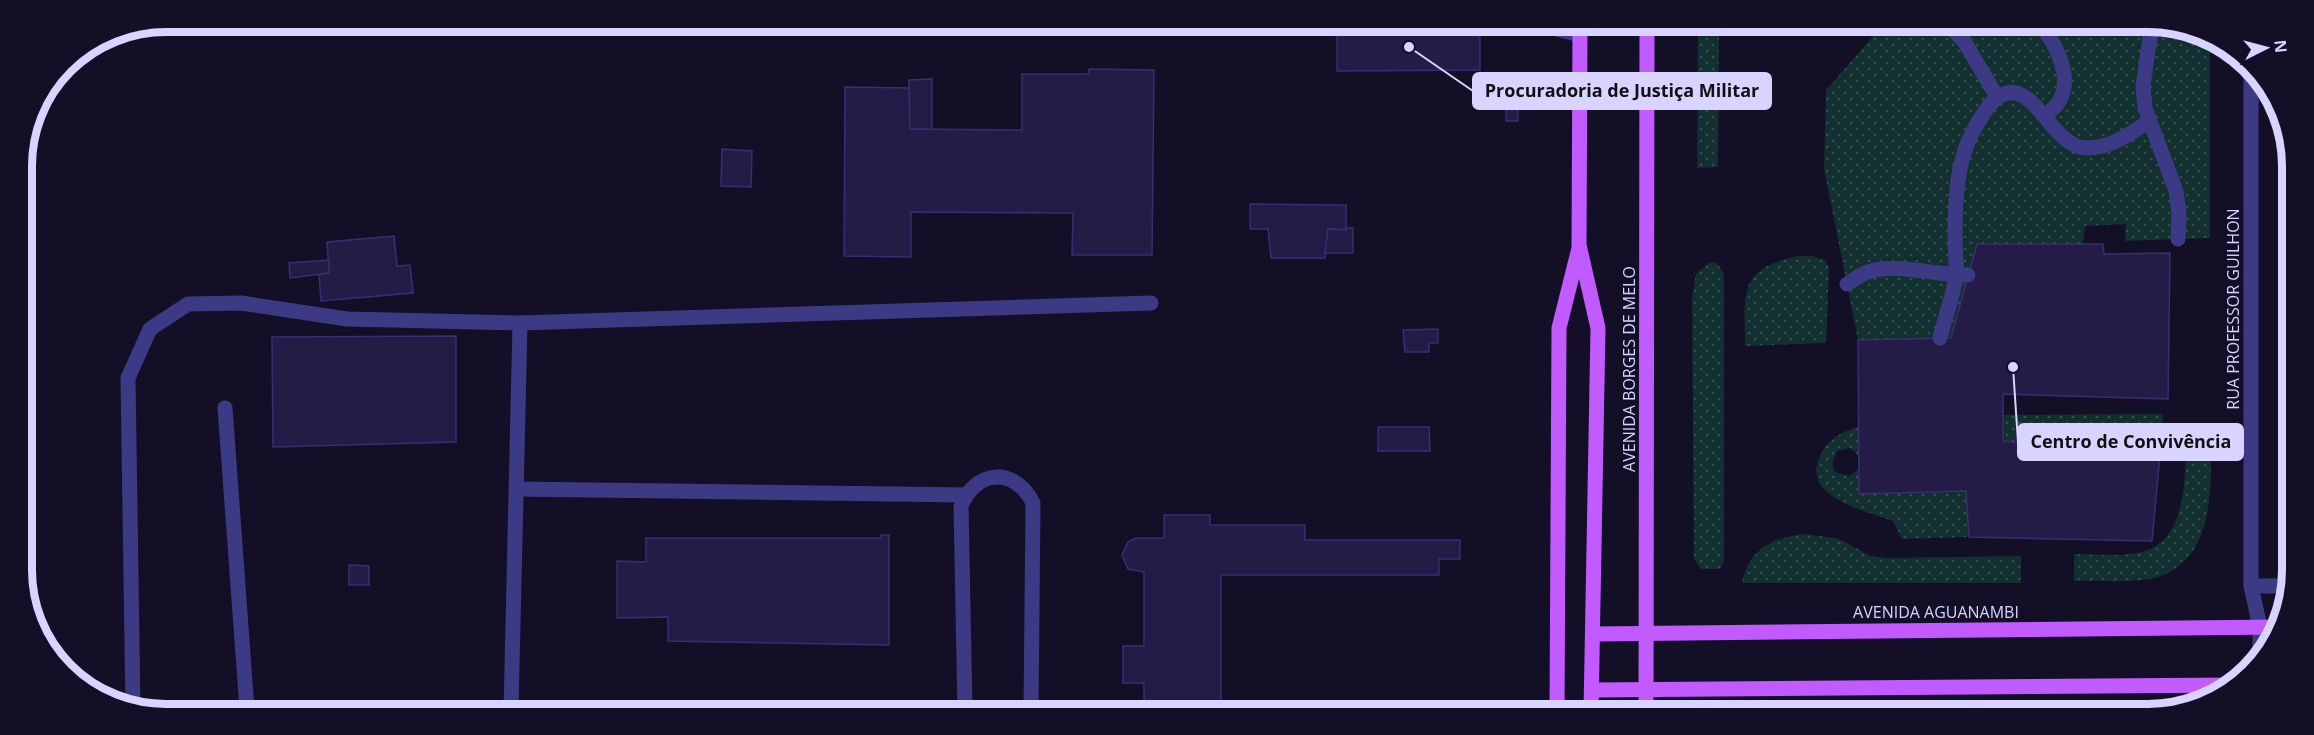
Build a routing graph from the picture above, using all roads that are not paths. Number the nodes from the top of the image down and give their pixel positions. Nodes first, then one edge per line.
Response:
1 (1580, 32) edge
2 (1647, 32) edge
3 (1954, 32) edge
4 (2044, 32) edge
5 (2151, 32) edge
6 (2251, 80) edge
7 (1997, 97) junction
8 (2044, 116) junction
9 (2149, 121) junction
10 (2178, 239) dead end
11 (1580, 245) junction
12 (1962, 275) junction
13 (1847, 284) dead end
14 (1151, 303) dead end
15 (519, 323) junction
16 (1940, 338) dead end
17 (225, 408) dead end
18 (516, 489) junction
19 (966, 495) junction
20 (2251, 586) junction
21 (2281, 586) edge
22 (2260, 627) junction
23 (2269, 627) edge
24 (1646, 633) junction
25 (1594, 634) junction
26 (2260, 644) edge
27 (2216, 685) edge
28 (1646, 689) junction
29 (1593, 690) junction
30 (133, 699) edge
31 (1557, 703) edge
32 (1592, 703) edge
33 (1646, 703) edge
34 (247, 704) edge
35 (511, 704) edge
36 (965, 704) edge
37 (1031, 704) edge

1 - 11 main road, AVENIDA BORGES DE MELO
2 - 24 main road, AVENIDA BORGES DE MELO
3 - 7 street
4 - 8 street
5 - 9 street
6 - 20 street, RUA PROFESSOR GUILHON
7 - 8 street
7 - 12 street
8 - 9 street
9 - 10 street
11 - 25 main road, AVENIDA BORGES DE MELO
11 - 31 main road, AVENIDA BORGES DE MELO
12 - 13 street
12 - 16 street
14 - 15 street
15 - 18 street
15 - 30 street
17 - 34 street
18 - 19 street
18 - 35 street
19 - 36 street
19 - 37 street
20 - 21 street
20 - 22 street, RUA PROFESSOR GUILHON
22 - 23 main road, AVENIDA AGUANAMBI
22 - 24 main road, AVENIDA AGUANAMBI
22 - 26 street, RUA PROFESSOR GUILHON
24 - 25 main road, AVENIDA AGUANAMBI
24 - 28 main road, AVENIDA BORGES DE MELO
25 - 29 main road, AVENIDA BORGES DE MELO
27 - 28 main road
28 - 29 main road
28 - 33 main road, AVENIDA BORGES DE MELO
29 - 32 main road, AVENIDA BORGES DE MELO

